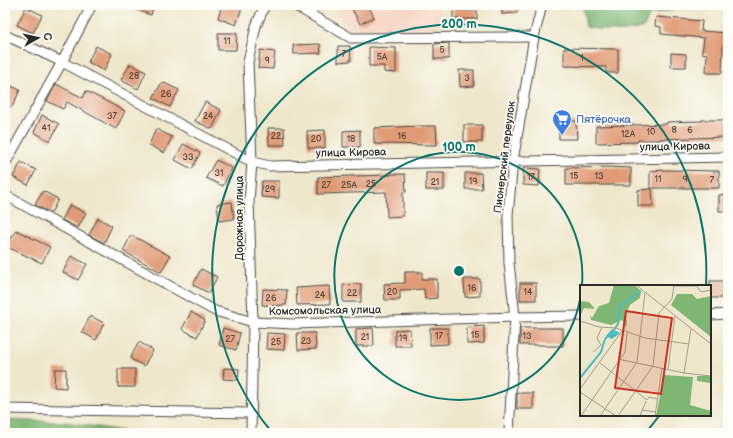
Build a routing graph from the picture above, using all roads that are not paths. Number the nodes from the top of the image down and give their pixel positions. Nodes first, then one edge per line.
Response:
1 (92, 5) edge
2 (265, 5) edge
3 (294, 5) edge
4 (542, 5) edge
5 (5, 35) edge
6 (534, 38) junction
7 (62, 62) junction
8 (728, 157) edge
9 (513, 161) junction
10 (252, 162) junction
11 (5, 164) edge
12 (5, 195) edge
13 (728, 314) edge
14 (711, 315) edge
15 (515, 316) junction
16 (580, 316) edge
17 (253, 322) junction
18 (5, 409) edge
19 (251, 413) junction
20 (250, 433) edge
21 (509, 433) edge

1 - 7 street
2 - 10 street, Дорожная улица
3 - 6 street
4 - 6 street, Пионерский переулок
5 - 7 street, улица Кирова
6 - 9 street, Пионерский переулок
7 - 10 street, улица Кирова
7 - 11 street
8 - 9 street, улица Кирова
9 - 10 street, улица Кирова
9 - 15 street, Пионерский переулок
10 - 17 street, Дорожная улица
12 - 17 street, Комсомольская улица
13 - 14 street
15 - 16 street, Комсомольская улица
15 - 17 street, Комсомольская улица
15 - 21 street, Пионерский переулок
17 - 19 street, Дорожная улица
18 - 19 street
19 - 20 street, Дорожная улица

